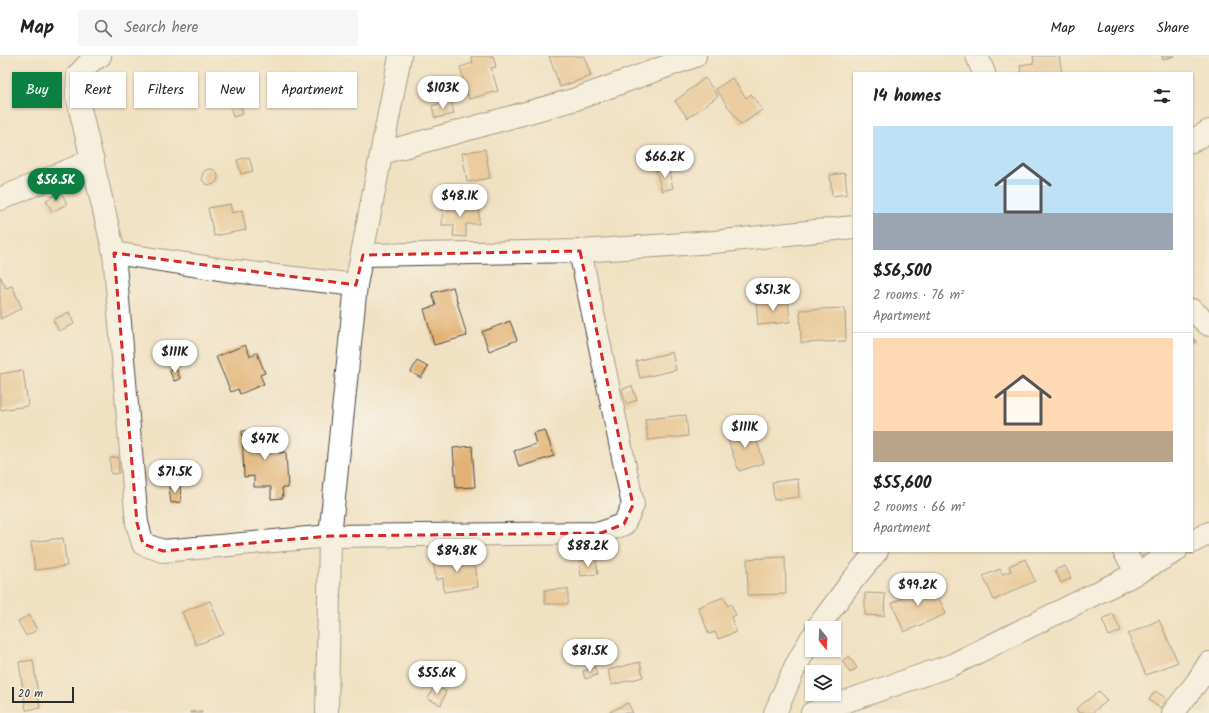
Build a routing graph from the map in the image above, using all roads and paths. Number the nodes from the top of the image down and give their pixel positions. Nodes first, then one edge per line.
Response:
1 (100, 56) edge
2 (400, 56) edge
3 (695, 56) edge
4 (977, 56) edge
5 (984, 72) edge
6 (382, 153) junction
7 (93, 160) junction
8 (0, 199) edge
9 (853, 227) edge
10 (580, 251) junction
11 (114, 253) junction
12 (363, 255) junction
13 (356, 285) junction
14 (1193, 311) edge
15 (1209, 325) edge
16 (330, 536) junction
17 (876, 552) edge
18 (1125, 552) edge
19 (1175, 552) edge
20 (1138, 573) junction
21 (822, 621) edge
22 (805, 649) edge
23 (1209, 663) edge
24 (327, 713) edge
25 (775, 713) edge
26 (812, 713) edge
27 (1173, 713) edge

1 - 7 street
2 - 6 street
3 - 6 street
4 - 5 street
6 - 12 street
7 - 8 street
7 - 11 street
9 - 10 street
10 - 12 street
10 - 16 street
11 - 13 street
11 - 16 street
12 - 13 street
13 - 16 street
14 - 15 street
16 - 24 street
17 - 21 street
18 - 20 street
19 - 20 street
20 - 26 street
22 - 25 street
23 - 27 street

